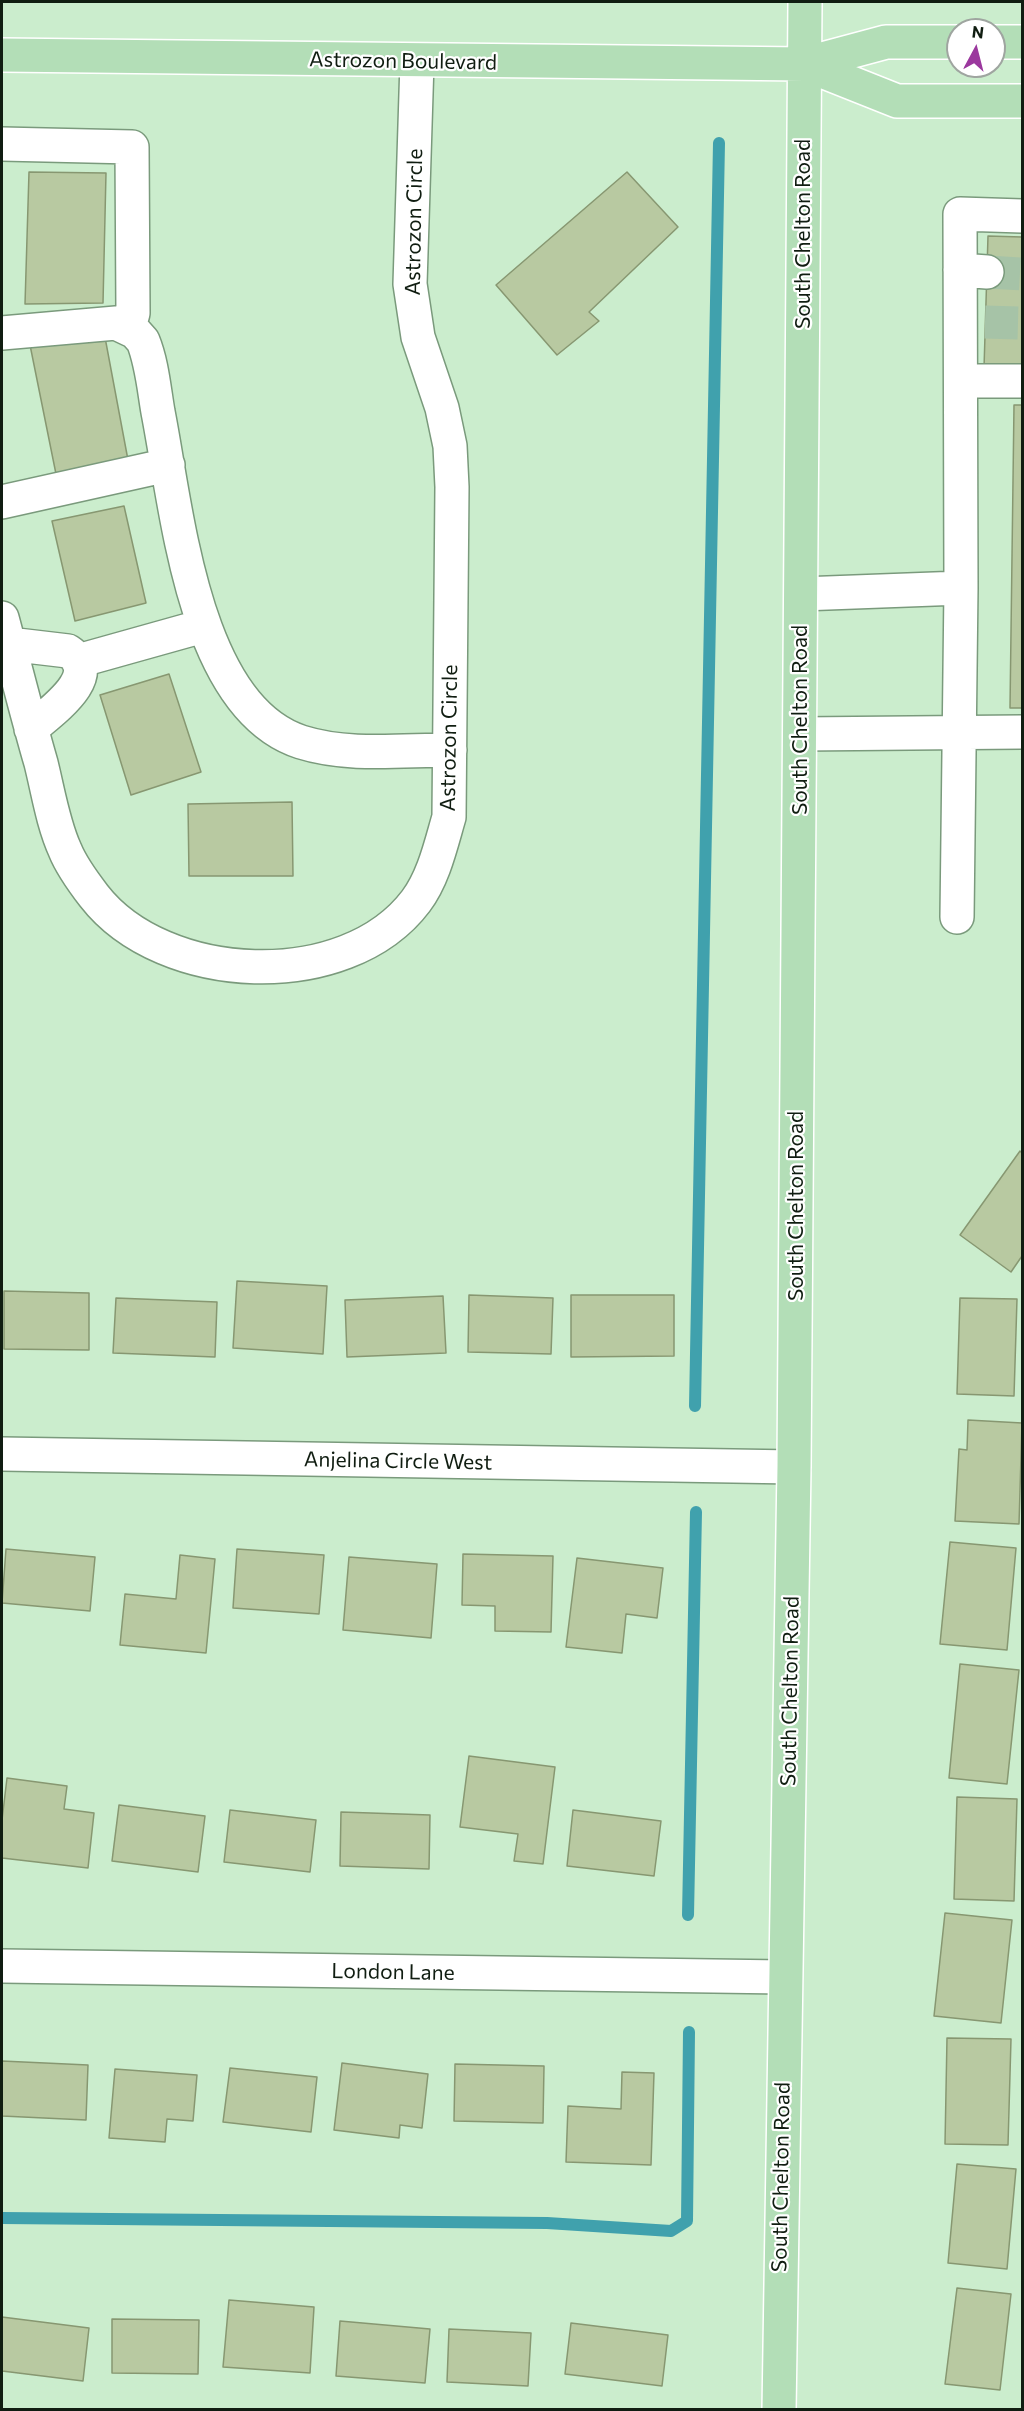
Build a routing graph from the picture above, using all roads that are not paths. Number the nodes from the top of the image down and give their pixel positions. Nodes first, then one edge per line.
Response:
1 (805, 2) edge
2 (946, 42) edge
3 (1006, 42) edge
4 (1023, 42) edge
5 (2, 55) edge
6 (417, 62) junction
7 (804, 64) junction
8 (1023, 101) edge
9 (2, 144) edge
10 (1023, 216) edge
11 (129, 328) junction
12 (2, 333) edge
13 (961, 381) junction
14 (1023, 381) edge
15 (168, 465) junction
16 (2, 502) edge
17 (961, 588) junction
18 (801, 594) junction
19 (203, 626) junction
20 (5, 632) edge
21 (78, 661) junction
22 (32, 729) junction
23 (960, 731) junction
24 (1023, 732) edge
25 (800, 734) junction
26 (450, 750) junction
27 (957, 917) dead end
28 (2, 1454) edge
29 (794, 1467) junction
30 (2, 1966) edge
31 (784, 1977) junction
32 (779, 2409) edge

1 - 7 main road, South Chelton Road
2 - 7 main road, Astrozon Boulevard
3 - 4 main road
5 - 6 main road, Astrozon Boulevard
6 - 7 main road, Astrozon Boulevard
6 - 26 street, Astrozon Circle
7 - 8 main road, Astrozon Boulevard
7 - 18 main road, South Chelton Road
9 - 11 street
10 - 13 street
11 - 12 street
11 - 15 street
13 - 14 street
13 - 17 street
15 - 16 street
15 - 19 street
17 - 18 street
17 - 23 street
18 - 25 main road, South Chelton Road
19 - 21 street
19 - 26 street
20 - 21 street
20 - 22 street, Astrozon Circle
21 - 22 street
22 - 26 street, Astrozon Circle
23 - 24 street
23 - 25 street
23 - 27 street
25 - 29 main road, South Chelton Road
28 - 29 street, Anjelina Circle West
29 - 31 main road, South Chelton Road
30 - 31 street, London Lane
31 - 32 main road, South Chelton Road

